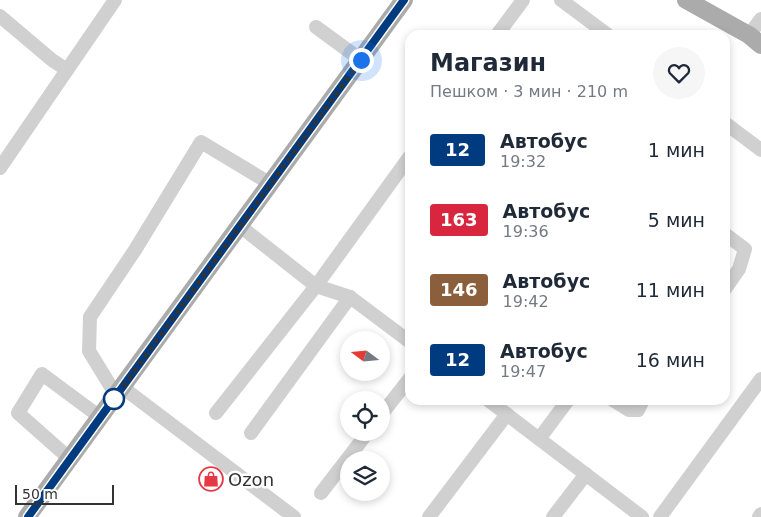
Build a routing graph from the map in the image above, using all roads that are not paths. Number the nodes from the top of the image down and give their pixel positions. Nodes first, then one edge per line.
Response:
1 (115, 0) edge
2 (404, 0) edge
3 (523, 0) edge
4 (561, 0) edge
5 (686, 0) edge
6 (0, 16) edge
7 (761, 19) edge
8 (316, 27) dead end
9 (500, 30) edge
10 (601, 30) edge
11 (755, 40) edge
12 (361, 60) junction
13 (67, 70) junction
14 (730, 127) edge
15 (761, 150) edge
16 (405, 163) edge
17 (0, 168) edge
18 (271, 184) junction
19 (240, 226) junction
20 (730, 238) edge
21 (730, 282) edge
22 (316, 286) junction
23 (350, 297) junction
24 (405, 338) edge
25 (761, 379) edge
26 (405, 384) edge
27 (119, 391) junction
28 (390, 404) edge
29 (495, 405) edge
30 (564, 405) edge
31 (621, 405) edge
32 (640, 405) edge
33 (216, 413) dead end
34 (507, 414) junction
35 (100, 417) junction
36 (251, 433) dead end
37 (539, 439) junction
38 (361, 441) edge
39 (70, 459) junction
40 (586, 474) junction
41 (321, 493) dead end
42 (761, 514) edge
43 (28, 517) edge
44 (294, 517) edge
45 (429, 517) edge
46 (553, 517) edge
47 (642, 517) edge
48 (660, 517) edge
49 (759, 517) edge

1 - 13 street
2 - 12 main road
3 - 9 street
4 - 10 street
5 - 11 main road
6 - 13 street
7 - 11 street
8 - 12 street
12 - 18 main road
13 - 17 street
14 - 15 street
16 - 22 street
18 - 19 main road
18 - 27 street
19 - 22 street
19 - 27 main road
20 - 21 street
22 - 23 street
22 - 33 street
23 - 24 street
23 - 36 street
25 - 48 street
26 - 28 street
27 - 35 main road
27 - 44 street
29 - 34 street
30 - 37 street
31 - 32 street
34 - 37 street
34 - 45 street
35 - 39 main road
35 - 39 street
37 - 40 street
38 - 41 street
39 - 43 main road
40 - 46 street
40 - 47 street
42 - 49 street

